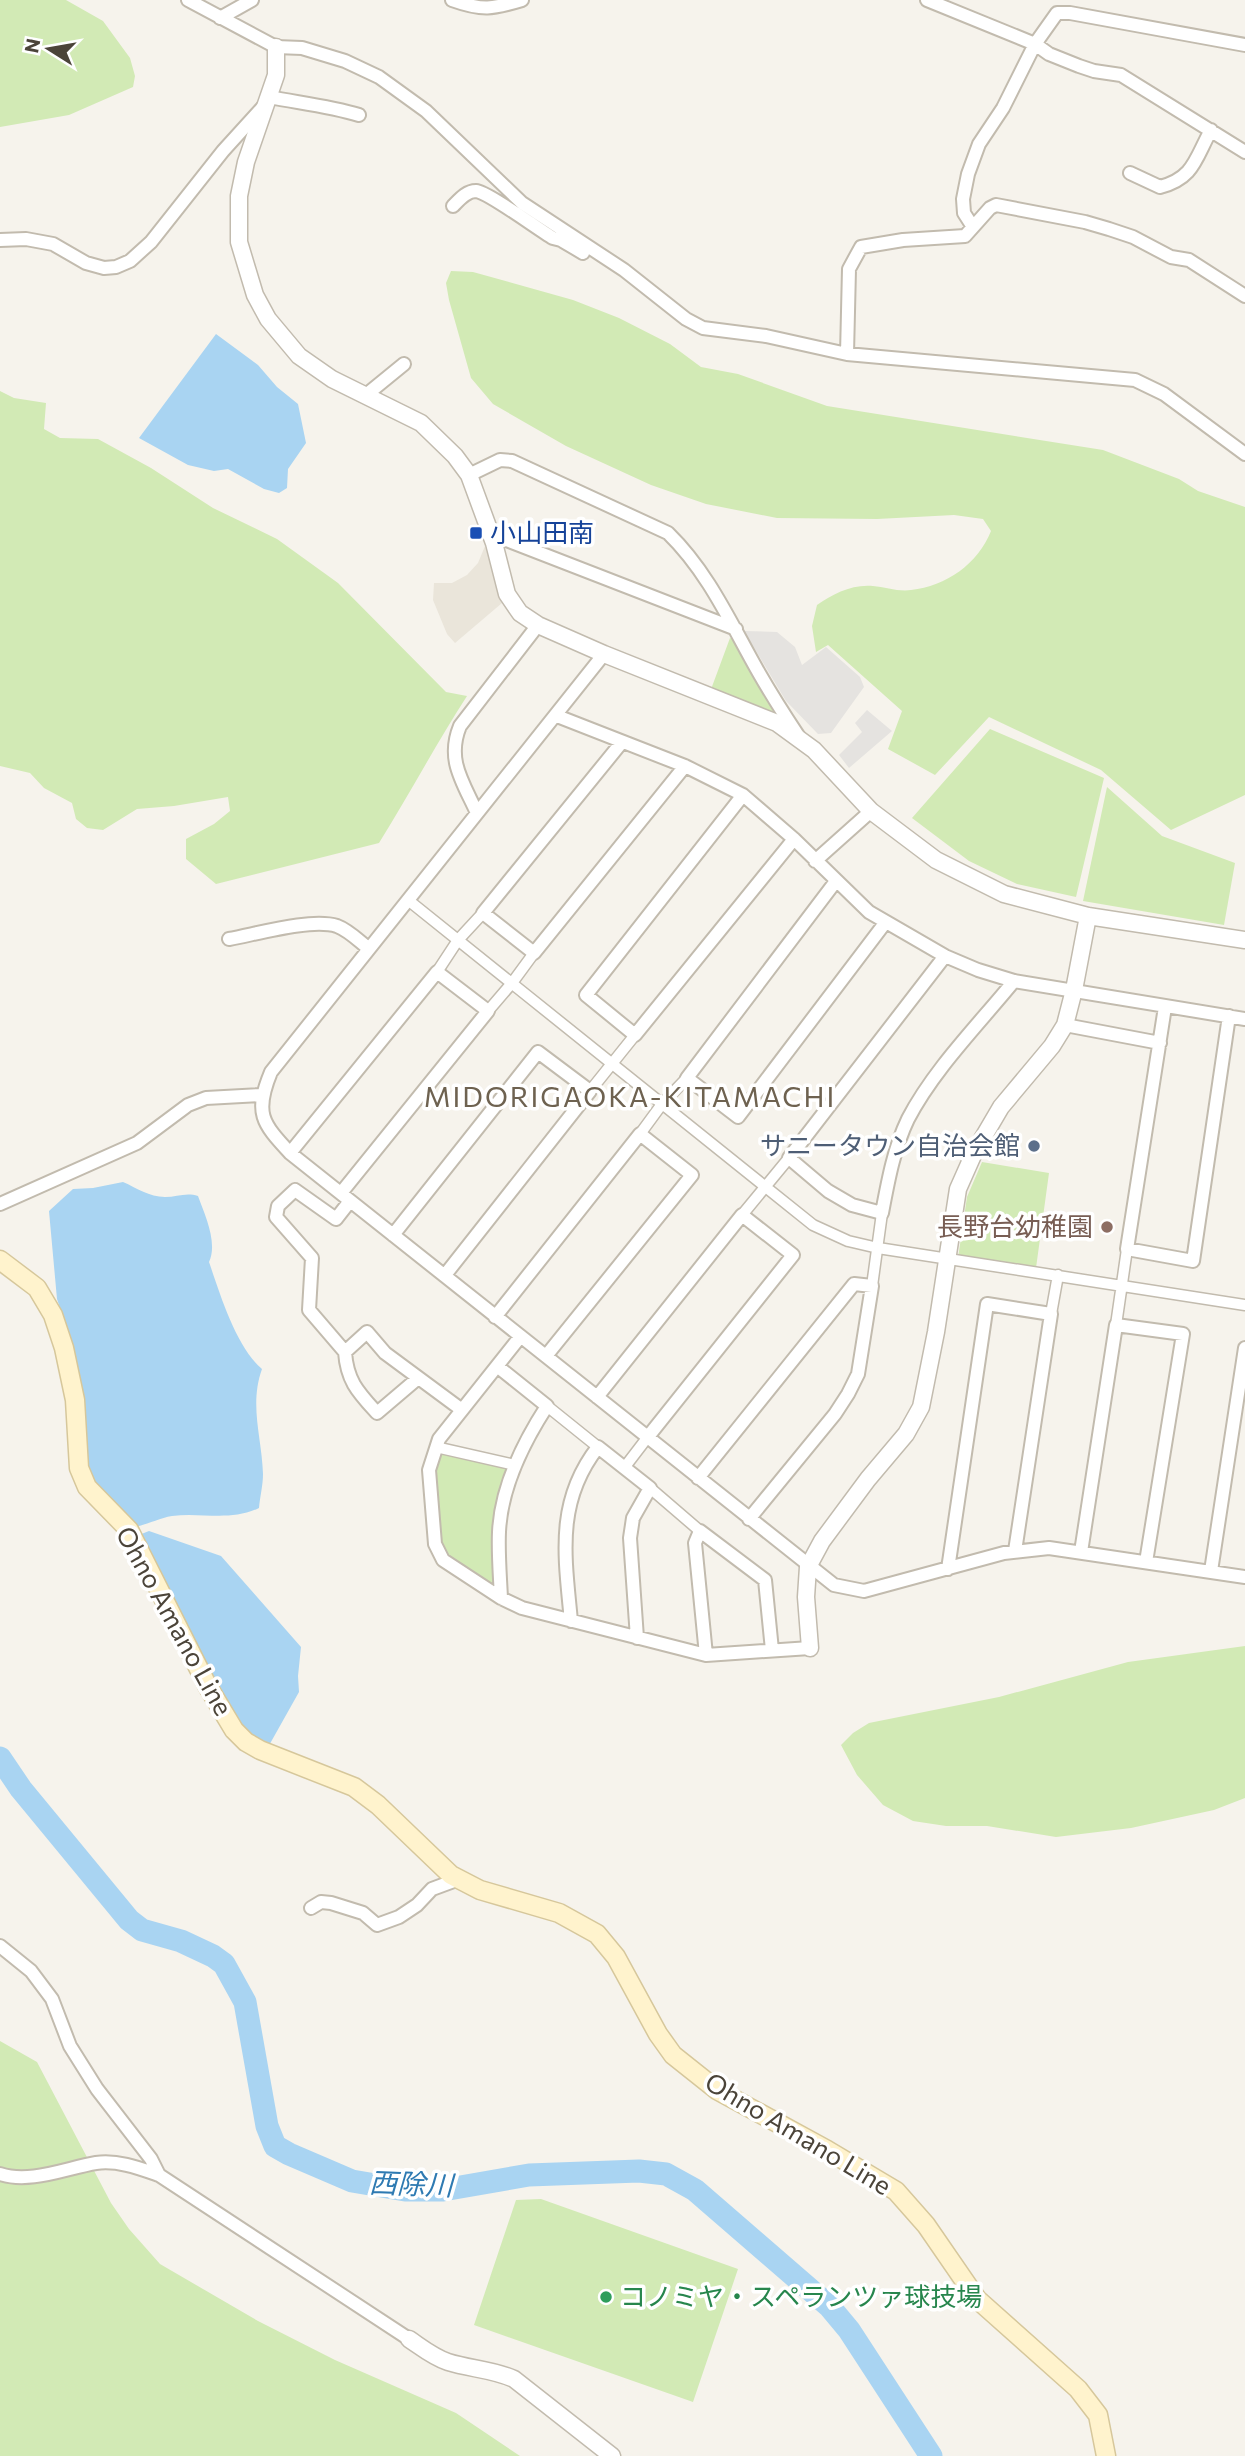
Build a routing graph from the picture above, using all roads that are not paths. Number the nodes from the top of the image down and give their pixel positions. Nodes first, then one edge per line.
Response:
1 (188, 0) edge
2 (252, 0) edge
3 (452, 0) edge
4 (522, 0) edge
5 (927, 0) edge
6 (220, 18) junction
7 (1035, 44) junction
8 (1245, 45) edge
9 (276, 47) junction
10 (268, 99) junction
11 (359, 115) dead end
12 (1211, 131) junction
13 (1245, 152) edge
14 (1130, 173) dead end
15 (453, 206) dead end
16 (973, 227) junction
17 (0, 240) edge
18 (633, 278) junction
19 (1245, 296) edge
20 (847, 354) junction
21 (404, 364) dead end
22 (366, 395) junction
23 (1245, 454) edge
24 (469, 475) junction
25 (491, 534) junction
26 (538, 625) junction
27 (736, 629) junction
28 (604, 654) junction
29 (556, 716) junction
30 (799, 738) junction
31 (622, 742) junction
32 (685, 766) junction
33 (743, 795) junction
34 (871, 811) junction
35 (477, 813) junction
36 (794, 839) junction
37 (815, 861) junction
38 (836, 881) junction
39 (408, 900) junction
40 (483, 913) junction
41 (1088, 916) junction
42 (886, 923) junction
43 (229, 939) dead end
44 (458, 940) junction
45 (1245, 940) edge
46 (368, 948) junction
47 (534, 953) junction
48 (945, 956) junction
49 (437, 972) junction
50 (1014, 981) junction
51 (512, 983) junction
52 (1074, 990) junction
53 (1165, 1007) junction
54 (488, 1011) junction
55 (1229, 1016) junction
56 (1245, 1019) edge
57 (1065, 1025) junction
58 (635, 1035) junction
59 (1160, 1043) junction
60 (612, 1064) junction
61 (687, 1077) junction
62 (590, 1091) junction
63 (261, 1095) junction
64 (662, 1104) junction
65 (640, 1134) junction
66 (290, 1153) junction
67 (789, 1157) junction
68 (764, 1186) junction
69 (346, 1197) junction
70 (0, 1204) edge
71 (882, 1213) junction
72 (742, 1215) junction
73 (393, 1235) junction
74 (878, 1248) junction
75 (1127, 1249) junction
76 (947, 1259) junction
77 (0, 1260) edge
78 (444, 1275) junction
79 (1058, 1275) junction
80 (1122, 1285) junction
81 (872, 1286) junction
82 (1245, 1305) edge
83 (1051, 1314) junction
84 (495, 1317) junction
85 (1116, 1325) junction
86 (520, 1336) junction
87 (1245, 1348) edge
88 (345, 1352) junction
89 (546, 1356) junction
90 (497, 1366) junction
91 (417, 1379) junction
92 (597, 1397) junction
93 (547, 1406) junction
94 (462, 1410) junction
95 (647, 1438) junction
96 (436, 1447) junction
97 (598, 1447) junction
98 (515, 1465) junction
99 (624, 1468) junction
100 (698, 1478) junction
101 (650, 1488) junction
102 (749, 1519) junction
103 (700, 1531) junction
104 (1015, 1551) junction
105 (1081, 1552) junction
106 (1146, 1562) junction
107 (808, 1567) junction
108 (948, 1569) junction
109 (1211, 1571) junction
110 (1245, 1577) edge
111 (501, 1598) junction
112 (571, 1621) junction
113 (637, 1639) junction
114 (810, 1648) joint
115 (772, 1650) junction
116 (706, 1655) junction
117 (459, 1879) junction
118 (311, 1908) dead end
119 (0, 1946) edge
120 (0, 2174) edge
121 (159, 2175) junction
122 (409, 2339) joint
123 (612, 2456) edge
124 (1106, 2456) edge

1 - 6 street
2 - 6 street
3 - 4 street
5 - 7 street
6 - 9 street
7 - 8 street
7 - 12 street
7 - 16 street
9 - 10 street
9 - 18 street
10 - 11 street
10 - 17 street
10 - 22 street
12 - 13 street
12 - 14 street
15 - 18 street
16 - 19 street
16 - 20 street
18 - 20 street
20 - 23 street
21 - 22 street
22 - 24 street
24 - 25 street
24 - 27 street
25 - 26 street
25 - 27 street
26 - 28 street
26 - 35 street
27 - 30 street
28 - 29 street
28 - 30 street
29 - 31 street
29 - 35 street
30 - 34 street
31 - 32 street
31 - 40 street
32 - 33 street
32 - 47 street
33 - 36 street
33 - 58 street
34 - 37 street
34 - 41 street
35 - 39 street
36 - 37 street
36 - 58 street
37 - 38 street
38 - 42 street
38 - 61 street
39 - 44 street
39 - 46 street
40 - 44 street
40 - 47 street
41 - 45 street
41 - 52 street
42 - 48 street
42 - 61 street
43 - 46 street
44 - 49 street
44 - 51 street
46 - 63 street
47 - 51 street
48 - 50 street
48 - 67 street
49 - 54 street
49 - 66 street
50 - 52 street
50 - 71 street
51 - 54 street
51 - 60 street
52 - 53 street
52 - 57 street
53 - 55 street
53 - 59 street
54 - 69 street
55 - 56 street
55 - 75 street
57 - 59 street
57 - 76 street
58 - 60 street
59 - 75 street
60 - 62 street
60 - 64 street
61 - 64 street
62 - 73 street
62 - 78 street
63 - 66 street
63 - 70 street
64 - 65 street
64 - 68 street
65 - 84 street
65 - 89 street
66 - 69 street
67 - 68 street
67 - 71 street
68 - 72 street
68 - 74 street
69 - 73 street
69 - 88 street
71 - 74 street
72 - 92 street
72 - 95 street
73 - 78 street
74 - 76 street
74 - 81 street
75 - 80 street
76 - 79 street
76 - 107 street
77 - 117 main road, Ohno Amano Line
78 - 84 street
79 - 80 street
79 - 83 street
80 - 82 street
80 - 85 street
81 - 100 street
81 - 102 street
83 - 104 street
83 - 108 street
84 - 86 street
85 - 105 street
85 - 106 street
86 - 89 street
86 - 90 street
87 - 109 street
88 - 91 street
88 - 91 street
89 - 92 street
90 - 93 street
90 - 94 street
91 - 94 street
92 - 95 street
93 - 97 street
93 - 98 street
94 - 96 street
95 - 99 street
95 - 100 street
96 - 98 street
96 - 111 street
97 - 99 street
97 - 112 street
98 - 111 street
99 - 101 street
100 - 102 street
101 - 103 street
101 - 113 street
102 - 107 street
103 - 115 street
103 - 116 street
104 - 105 street
104 - 108 street
105 - 106 street
106 - 109 street
107 - 108 street
107 - 114 street
109 - 110 street
111 - 112 street
112 - 113 street
113 - 116 street
114 - 115 street
115 - 116 street
117 - 118 street
117 - 124 main road, Ohno Amano Line
119 - 121 street
120 - 121 street
121 - 122 street
122 - 123 street

